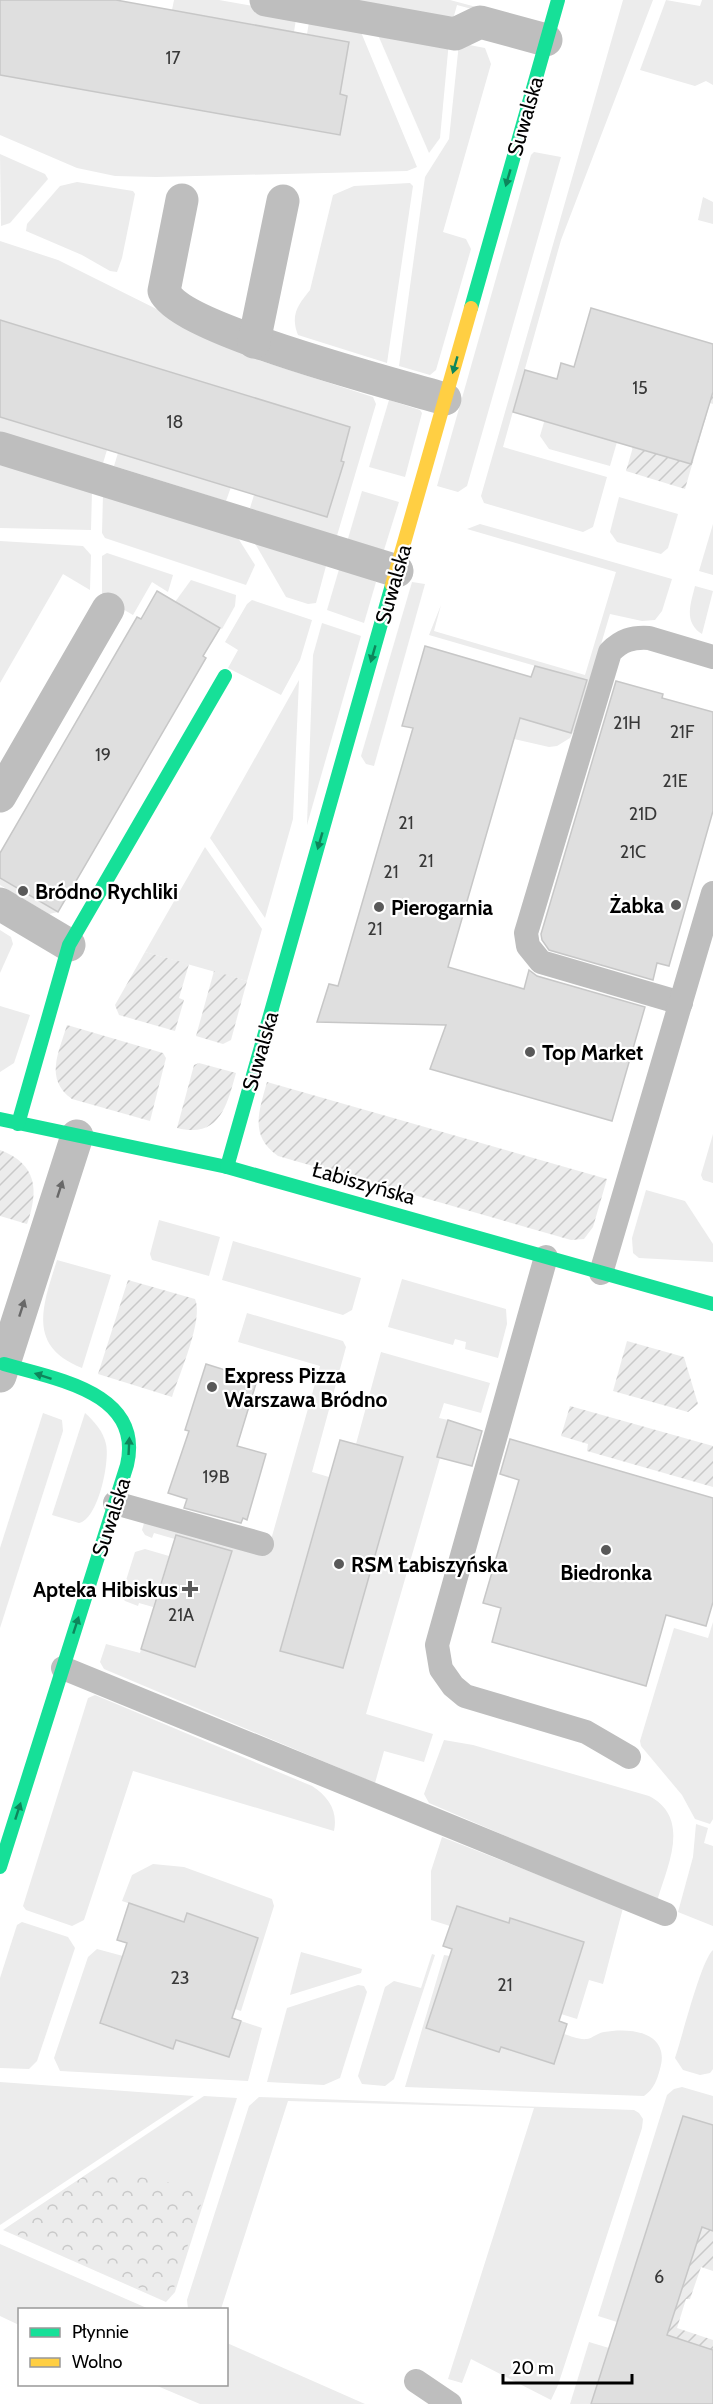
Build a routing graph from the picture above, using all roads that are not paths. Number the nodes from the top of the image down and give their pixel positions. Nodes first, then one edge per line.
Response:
1 (266, 0) edge
2 (558, 0) edge
3 (546, 40) junction
4 (182, 200) dead end
5 (283, 201) dead end
6 (254, 342) junction
7 (446, 399) junction
8 (0, 448) edge
9 (397, 571) junction
10 (108, 609) dead end
11 (713, 657) edge
12 (225, 676) dead end
13 (0, 796) edge
14 (713, 892) edge
15 (0, 904) edge
16 (69, 945) junction
17 (681, 1003) junction
18 (0, 1119) edge
19 (18, 1124) junction
20 (77, 1136) junction
21 (227, 1167) junction
22 (546, 1257) junction
23 (601, 1273) junction
24 (713, 1304) edge
25 (2, 1370) edge
26 (115, 1503) junction
27 (262, 1544) dead end
28 (63, 1668) junction
29 (629, 1757) dead end
30 (0, 1867) edge
31 (665, 1914) dead end
32 (416, 2381) dead end
33 (450, 2404) edge

1 - 3 street
2 - 3 street, Suwalska
3 -> 7 street, Suwalska
4 - 6 street
5 - 6 street
6 - 7 street
7 - 9 street, Suwalska
8 - 9 street
9 -> 21 street, Suwalska
10 - 13 street
11 - 17 lane
12 - 16 street
14 - 17 lane
15 - 16 street
16 - 19 street
17 - 23 lane
18 - 19 street, Łabiszyńska
19 - 20 street, Łabiszyńska
20 - 21 street, Łabiszyńska
25 -> 20 street, Suwalska
21 - 22 street, Łabiszyńska
22 - 23 street, Łabiszyńska
22 - 29 lane
23 - 24 street, Łabiszyńska
26 -> 25 street, Suwalska
26 - 27 lane
28 -> 26 street, Suwalska
30 -> 28 street, Suwalska
28 - 31 lane
32 - 33 lane

